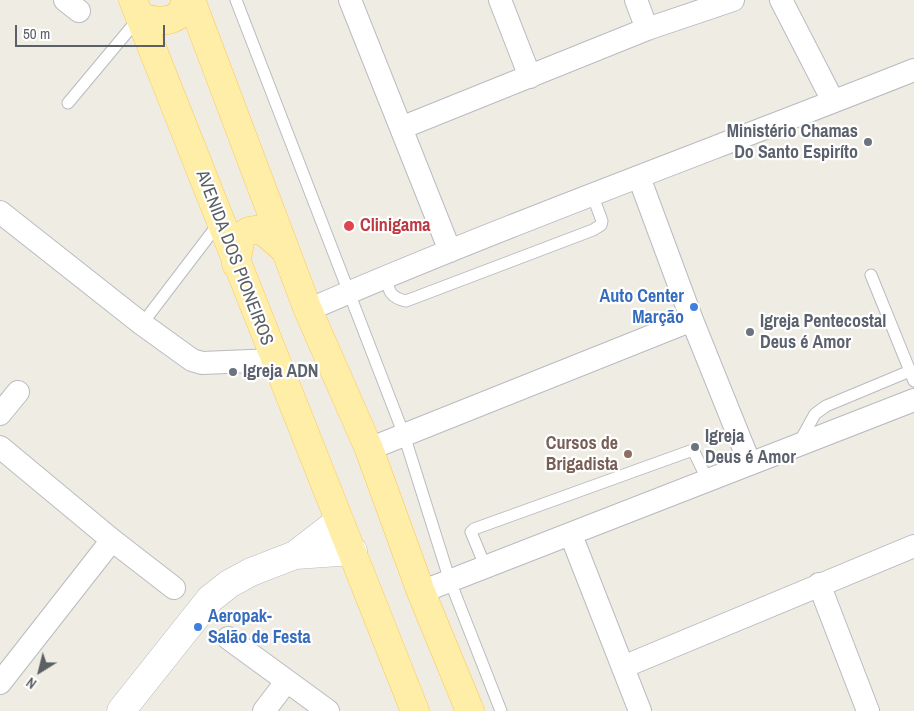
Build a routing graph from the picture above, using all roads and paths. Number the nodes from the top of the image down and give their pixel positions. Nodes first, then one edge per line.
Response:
1 (185, 0) edge
2 (191, 0) edge
3 (236, 0) edge
4 (350, 0) edge
5 (500, 0) edge
6 (636, 0) edge
7 (733, 0) edge
8 (781, 0) edge
9 (137, 8) edge
10 (648, 29) junction
11 (530, 76) junction
12 (912, 76) edge
13 (833, 101) junction
14 (68, 103) dead end
15 (401, 128) junction
16 (639, 177) junction
17 (592, 194) junction
18 (0, 212) edge
19 (220, 222) junction
20 (284, 249) junction
21 (450, 251) junction
22 (236, 264) junction
23 (871, 275) dead end
24 (386, 276) junction
25 (348, 293) junction
26 (308, 310) junction
27 (692, 320) junction
28 (142, 324) junction
29 (274, 360) junction
30 (912, 376) edge
31 (18, 392) dead end
32 (914, 400) edge
33 (0, 414) edge
34 (404, 435) junction
35 (798, 445) junction
36 (0, 447) edge
37 (369, 449) junction
38 (750, 464) junction
39 (708, 481) junction
40 (339, 521) junction
41 (571, 535) junction
42 (112, 540) junction
43 (914, 546) edge
44 (353, 551) junction
45 (294, 555) junction
46 (486, 568) junction
47 (450, 581) junction
48 (819, 584) junction
49 (174, 588) dead end
50 (421, 592) junction
51 (228, 638) dead end
52 (623, 667) junction
53 (286, 682) junction
54 (0, 683) edge
55 (121, 711) edge
56 (264, 711) edge
57 (328, 711) edge
58 (415, 711) edge
59 (470, 711) edge
60 (501, 711) edge
61 (640, 711) edge
62 (868, 711) edge

1 - 9 main road
2 - 20 main road
3 - 25 lane
4 - 15 street
5 - 11 street
6 - 10 street
7 - 10 street
8 - 13 street
9 - 14 lane
9 - 19 main road, AVENIDA DOS PIONEIROS
10 - 11 street
11 - 15 street
12 - 13 street
13 - 16 street
15 - 21 street
16 - 17 street
16 - 27 street
17 - 21 street
17 - 24 lane
18 - 28 street
19 - 22 main road, AVENIDA DOS PIONEIROS
19 - 28 lane
20 - 22 main road
20 - 26 main road
21 - 24 street
22 - 29 main road, AVENIDA DOS PIONEIROS
23 - 30 lane
24 - 25 street
25 - 26 street
25 - 34 lane
26 - 37 main road
27 - 34 street
27 - 38 street
28 - 29 street
29 - 40 main road, AVENIDA DOS PIONEIROS
30 - 35 lane
31 - 33 street
32 - 35 street
34 - 37 street
34 - 47 lane
35 - 38 street
36 - 42 street
37 - 50 main road
38 - 39 street
39 - 41 street
39 - 46 lane
40 - 44 main road, AVENIDA DOS PIONEIROS
40 - 45 street
41 - 46 street
41 - 52 street
42 - 49 street
42 - 54 street
43 - 48 street
44 - 45 street
44 - 58 main road, AVENIDA DOS PIONEIROS
45 - 55 street
46 - 47 street
47 - 50 street
47 - 60 lane
48 - 52 street
48 - 62 street
50 - 59 main road
51 - 53 street
52 - 61 street
53 - 56 street
53 - 57 street

